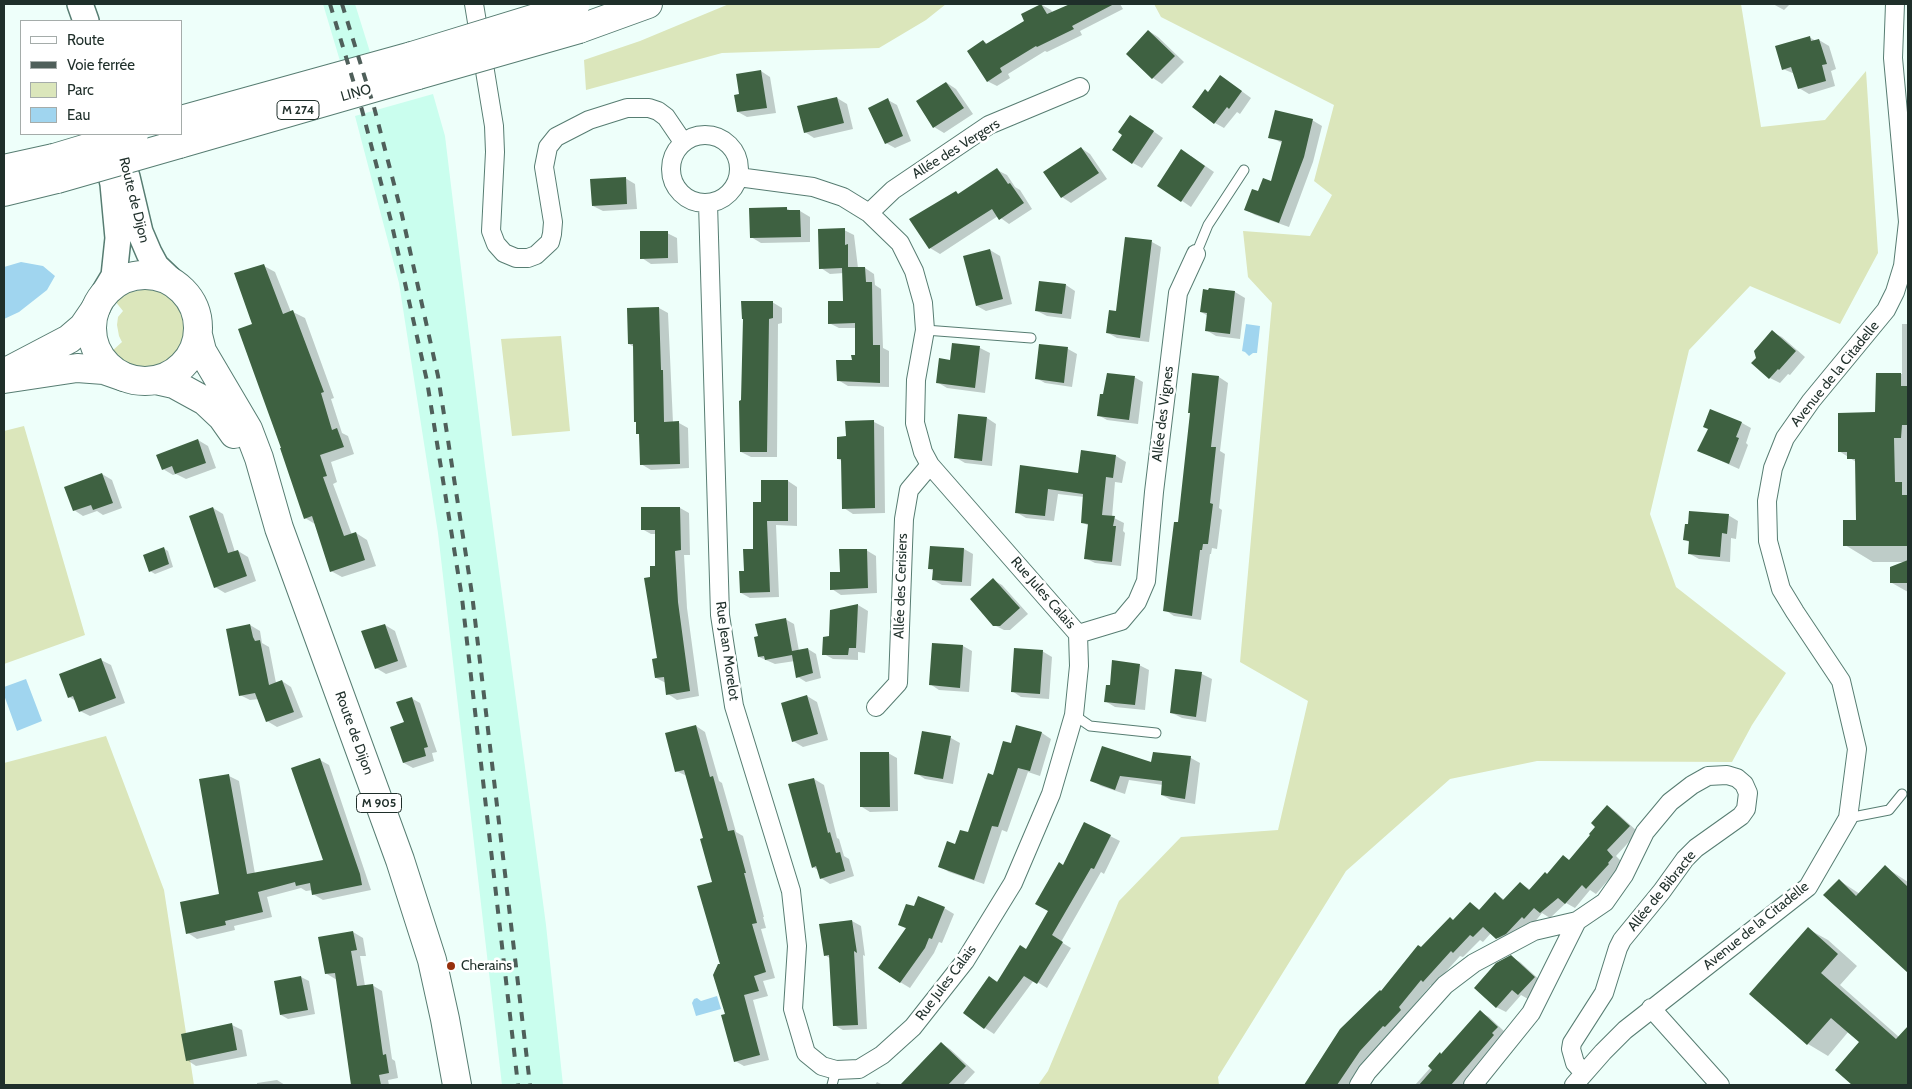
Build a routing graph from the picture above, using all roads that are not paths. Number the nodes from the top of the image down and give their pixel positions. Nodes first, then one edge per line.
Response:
1 (79, 4) edge
2 (474, 4) edge
3 (648, 4) edge
4 (1895, 4) edge
5 (579, 13) edge
6 (82, 20) edge
7 (86, 20) edge
8 (1080, 87) dead end
9 (182, 131) edge
10 (102, 135) edge
11 (118, 135) edge
12 (132, 135) edge
13 (170, 135) edge
14 (683, 142) junction
15 (4, 169) edge
16 (55, 169) junction
17 (1244, 170) dead end
18 (738, 177) junction
19 (4, 192) edge
20 (708, 203) junction
21 (869, 213) junction
22 (1196, 254) joint
23 (177, 286) junction
24 (99, 302) junction
25 (925, 330) junction
26 (198, 335) junction
27 (1031, 338) dead end
28 (4, 374) edge
29 (124, 377) junction
30 (4, 379) edge
31 (156, 380) junction
32 (930, 465) junction
33 (279, 528) junction
34 (1078, 634) junction
35 (876, 707) dead end
36 (1074, 715) junction
37 (1156, 733) dead end
38 (1902, 794) dead end
39 (1848, 818) junction
40 (1577, 921) junction
41 (1651, 1008) junction
42 (834, 1078) edge
43 (1579, 1079) edge
44 (457, 1085) edge
45 (1359, 1085) edge
46 (1473, 1085) edge
47 (1720, 1085) edge

1 - 6 main road
1 - 7 main road
2 - 14 street
3 - 5 main road, LINO / M 274
4 - 39 street, Avenue de la Citadelle
5 - 9 main road, LINO / M 274, bridge
8 - 21 street, Allée des Vergers
10 - 24 main road, Route de Dijon
11 - 23 main road, Route de Dijon
12 - 16 main road, LINO / M 274, bridge
13 - 16 main road, LINO / M 274, bridge
14 - 18 street
14 - 20 street
15 - 16 main road, LINO / M 274
16 - 19 main road, LINO / M 274
17 - 22 lane, Allée des Vignes
18 - 20 street
18 - 21 street, Rue Jules Calais
20 - 42 street, Rue Jean Morelot
21 - 25 street, Rue Jules Calais
22 - 34 street, Allée des Vignes
23 - 24 main road
23 - 26 main road
24 - 28 main road
24 - 29 main road
25 - 27 lane
25 - 32 street, Rue Jules Calais
26 - 31 main road
26 - 33 main road, Route de Dijon / M 905
29 - 30 main road
29 - 31 main road
31 - 33 main road, Route de Dijon / M 905
32 - 34 street, Rue Jules Calais
32 - 35 street, Allée des Cerisiers
33 - 44 main road, Route de Dijon / M 905
34 - 36 street, Rue Jules Calais
36 - 37 lane
36 - 42 street, Rue Jules Calais
38 - 39 lane
39 - 41 street, Avenue de la Citadelle
40 - 43 street, Allée de Bibracte
40 - 45 street, Allée de Bibracte
40 - 46 street
41 - 43 street, Avenue de la Citadelle
41 - 47 street

